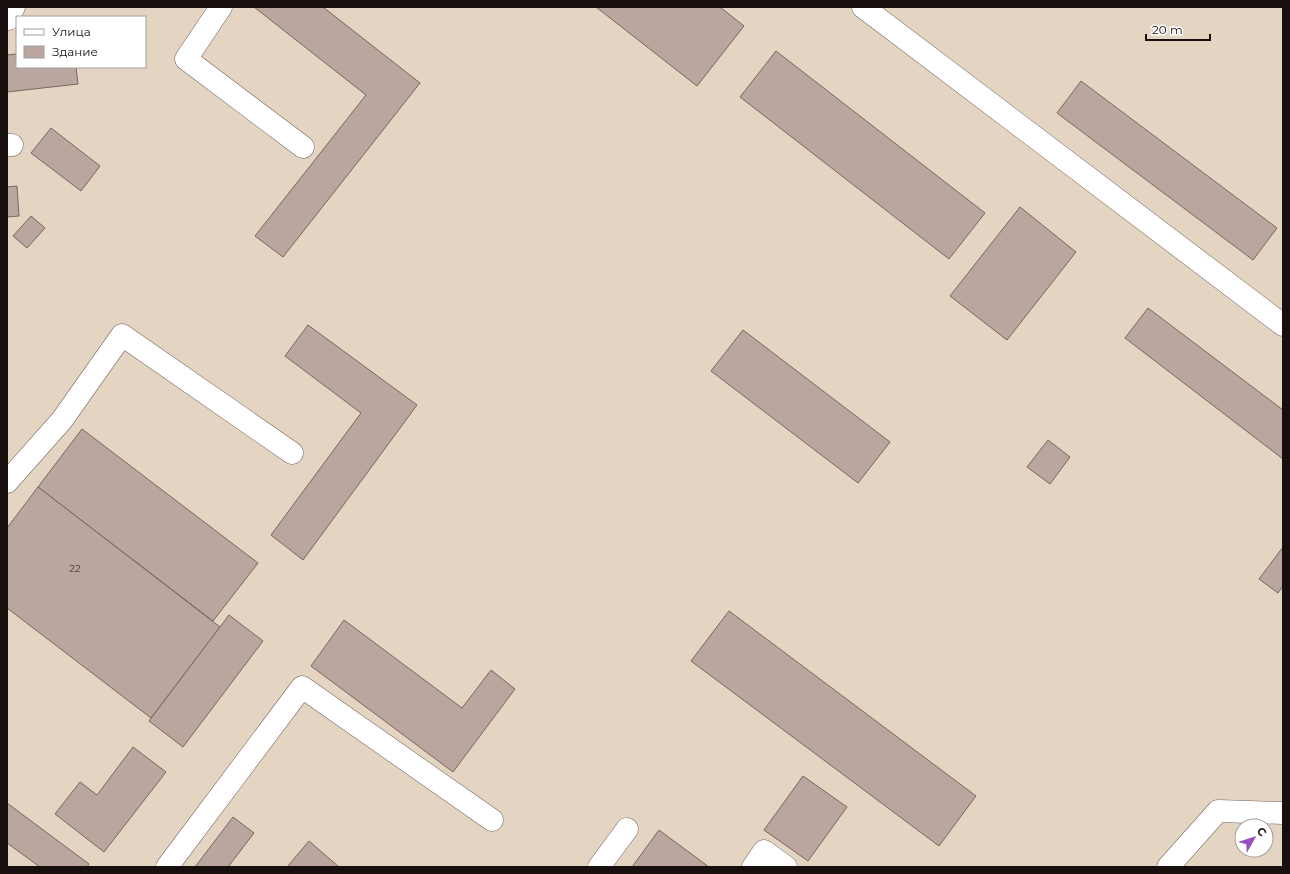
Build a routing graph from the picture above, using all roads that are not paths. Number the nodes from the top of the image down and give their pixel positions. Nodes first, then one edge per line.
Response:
1 (221, 7) edge
2 (863, 7) edge
3 (303, 147) dead end
4 (1283, 324) edge
5 (292, 453) dead end
6 (7, 482) edge
7 (1283, 813) edge
8 (492, 820) dead end
9 (627, 829) dead end
10 (167, 867) edge
11 (599, 867) edge
12 (753, 867) edge
13 (786, 867) edge
14 (1168, 867) edge

1 - 3 lane
2 - 4 lane
5 - 6 lane
7 - 14 lane
8 - 10 lane
9 - 11 lane
12 - 13 lane

